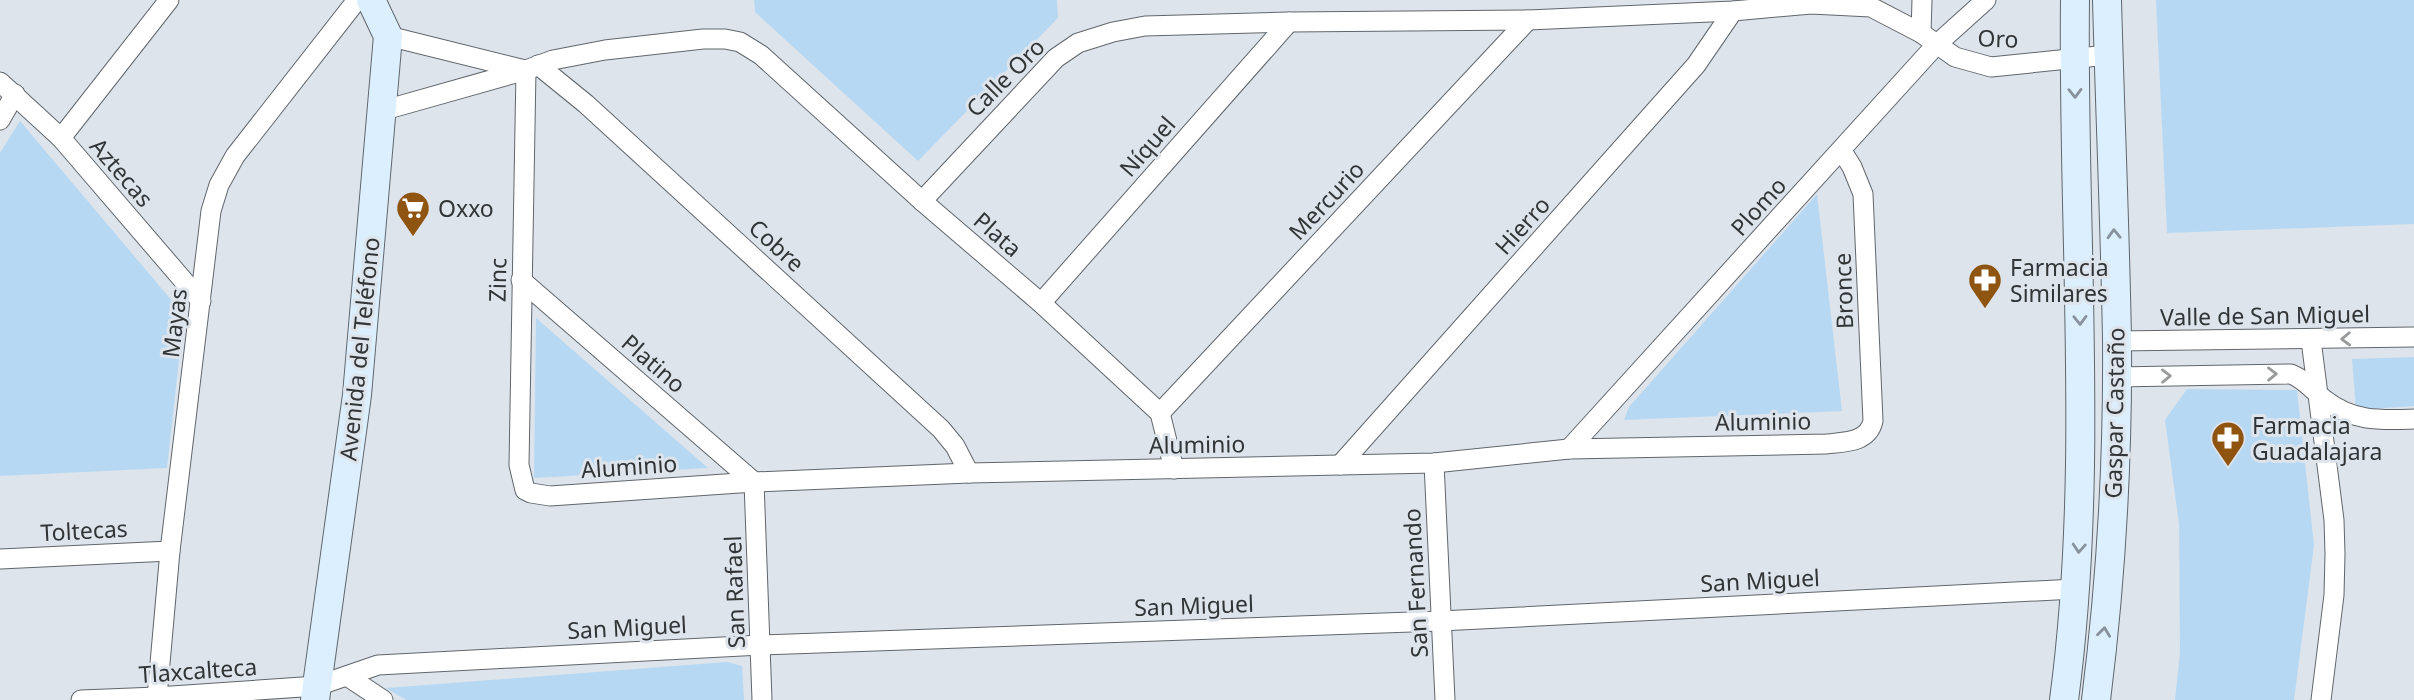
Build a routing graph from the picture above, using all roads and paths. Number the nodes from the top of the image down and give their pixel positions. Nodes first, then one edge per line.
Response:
1 (169, 0) edge
2 (357, 0) edge
3 (371, 0) edge
4 (1416, 0) edge
5 (1922, 0) edge
6 (1986, 0) edge
7 (2075, 0) edge
8 (2107, 0) edge
9 (1733, 11) junction
10 (1417, 20) junction
11 (1528, 20) junction
12 (1289, 22) junction
13 (1145, 26) joint
14 (388, 36) junction
15 (1928, 39) junction
16 (761, 55) joint
17 (2108, 55) junction
18 (2074, 60) junction
19 (532, 68) junction
20 (7, 88) edge
21 (382, 111) junction
22 (0, 120) edge
23 (61, 138) junction
24 (1842, 151) junction
25 (922, 201) junction
26 (521, 280) junction
27 (201, 301) junction
28 (1041, 303) junction
29 (2414, 337) edge
30 (2311, 340) junction
31 (2117, 341) junction
32 (2116, 377) junction
33 (2320, 396) junction
34 (1160, 412) junction
35 (2414, 419) edge
36 (1867, 433) joint
37 (1569, 449) junction
38 (1434, 463) junction
39 (1340, 466) junction
40 (1174, 469) junction
41 (969, 473) junction
42 (754, 482) junction
43 (526, 490) joint
44 (170, 551) junction
45 (0, 559) edge
46 (2075, 589) junction
47 (1440, 621) junction
48 (761, 645) junction
49 (347, 676) junction
50 (316, 693) edge
51 (157, 697) junction
52 (81, 700) edge
53 (383, 700) edge
54 (762, 700) edge
55 (1445, 700) edge
56 (2064, 700) edge
57 (2096, 700) edge
58 (2321, 700) edge

1 - 23 street
2 - 27 street, Mayas
3 - 14 main road, Avenida del Teléfono
4 - 10 street
5 - 15 street
6 - 15 street, Plomo
7 - 18 main road, Gaspar Castaño
8 - 17 main road, Gaspar Castaño
9 - 11 street, Oro
9 - 15 street, Oro
9 - 39 street, Hierro
10 - 11 street, Oro
10 - 12 street, Oro
11 - 34 street, Mercurio
12 - 13 street, Oro
12 - 28 street, Níquel
13 - 25 street, Calle Oro
14 - 19 street, Cobre
14 - 21 main road, Avenida del Teléfono
15 - 18 street, Oro
15 - 24 street, Plomo
16 - 19 street, Cobre
16 - 25 street, Plata
17 - 18 street, Oro
31 -> 17 main road, Gaspar Castaño
18 -> 46 main road, Gaspar Castaño
19 - 21 street, Cobre
19 - 26 street, Zinc
19 - 41 street, Cobre
20 - 22 street
20 - 23 street, Aztecas
21 - 50 main road, Avenida del Teléfono
23 - 27 street, Aztecas
24 - 36 street, Bronce
24 - 37 street, Plomo
25 - 28 street, Plata
26 - 42 street, Platino
26 - 43 street, Zinc
27 - 44 street, Mayas
28 - 34 street, Plata
29 -> 30 street, Valle de San Miguel
30 - 31 street, Valle de San Miguel
30 - 33 street
31 - 32 main road, Gaspar Castaño
32 -> 33 street
57 -> 32 main road, Gaspar Castaño
33 - 35 street
33 - 58 street
34 - 40 street
36 - 37 street, Aluminio
37 - 38 street, Aluminio
38 - 39 street, Aluminio
38 - 47 street, San Fernando
39 - 40 street, Aluminio
40 - 41 street, Aluminio
41 - 42 street, Aluminio
42 - 43 street, Aluminio
42 - 48 street, San Rafael
44 - 45 street, Toltecas
44 - 51 street, Mayas
46 - 47 street, San Miguel
46 - 56 main road, Gaspar Castaño
47 - 48 street, San Miguel
47 - 55 street, San Fernando
48 - 49 street, San Miguel
48 - 54 street, San Rafael
49 - 50 street, San Miguel
49 - 53 street
50 - 51 street, Tlaxcalteca
51 - 52 street, Tlaxcalteca

